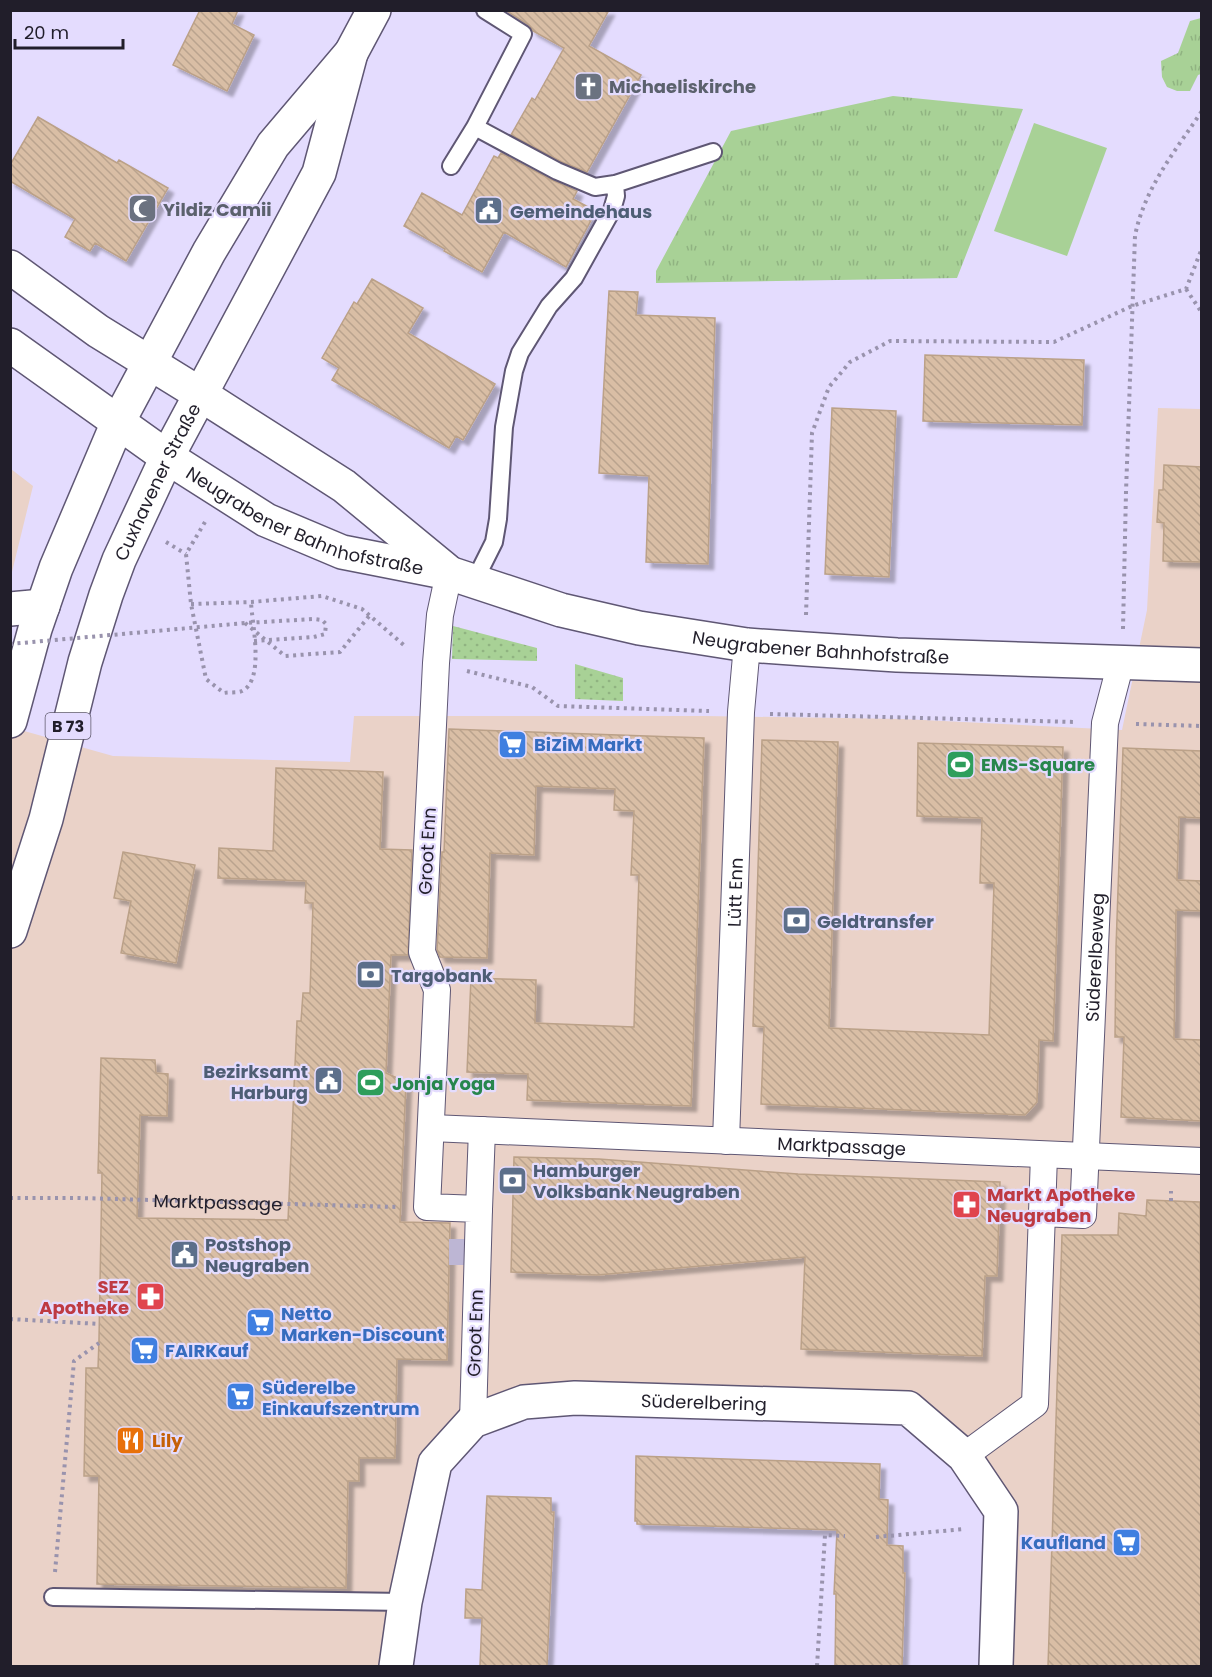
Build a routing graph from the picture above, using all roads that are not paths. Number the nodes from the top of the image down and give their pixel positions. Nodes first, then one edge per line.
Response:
1 (374, 10) edge
2 (485, 10) edge
3 (351, 52) junction
4 (475, 127) junction
5 (713, 152) dead end
6 (451, 166) dead end
7 (615, 184) junction
8 (10, 267) edge
9 (10, 345) edge
10 (149, 362) junction
11 (200, 394) junction
12 (118, 422) junction
13 (167, 456) junction
14 (461, 577) junction
15 (44, 606) junction
16 (10, 609) edge
17 (747, 645) junction
18 (1121, 662) junction
19 (1202, 665) edge
20 (10, 721) edge
21 (10, 931) edge
22 (431, 1128) junction
23 (482, 1130) junction
24 (726, 1141) junction
25 (1044, 1155) junction
26 (1086, 1156) junction
27 (1202, 1161) edge
28 (479, 1209) junction
29 (1042, 1213) junction
30 (472, 1421) junction
31 (964, 1456) junction
32 (53, 1598) road end
33 (405, 1602) junction
34 (396, 1666) edge
35 (996, 1666) edge

1 - 3 street, Cuxhavener Straße / B 73
2 - 4 lane
3 - 10 street, Cuxhavener Straße / B 73
3 - 11 street, Cuxhavener Straße / B 73
4 - 6 lane
4 - 7 lane
5 - 7 lane
7 - 14 lane
8 - 10 street, Neugrabener Bahnhofstraße
9 - 12 street, Neugrabener Bahnhofstraße
10 - 11 street, Neugrabener Bahnhofstraße
10 - 12 street, Cuxhavener Straße / B 73
11 - 13 street, Cuxhavener Straße / B 73
11 - 14 street, Neugrabener Bahnhofstraße
12 - 13 street, Neugrabener Bahnhofstraße
12 - 15 street, Cuxhavener Straße / B 73
13 - 14 street, Neugrabener Bahnhofstraße
13 - 21 street, Cuxhavener Straße / B 73
14 - 17 street, Neugrabener Bahnhofstraße
14 - 22 street, Groot Enn
15 - 16 street
15 - 20 street, Cuxhavener Straße / B 73
17 - 18 street, Neugrabener Bahnhofstraße
17 - 24 street, Lütt Enn
18 - 19 street, Neugrabener Bahnhofstraße
18 - 26 street, Süderelbeweg
22 - 23 street
22 - 28 street, Groot Enn
23 - 24 street, Marktpassage
23 - 28 street, Groot Enn
24 - 25 street, Marktpassage
25 - 26 street, Marktpassage
25 - 29 street
26 - 27 street, Marktpassage
26 - 29 street, Süderelbeweg
28 - 30 street, Groot Enn
29 - 31 street
30 - 31 street, Süderelbering
30 - 33 street, Süderelbering
31 - 35 street, Süderelbering
32 - 33 lane
33 - 34 street, Süderelbering

